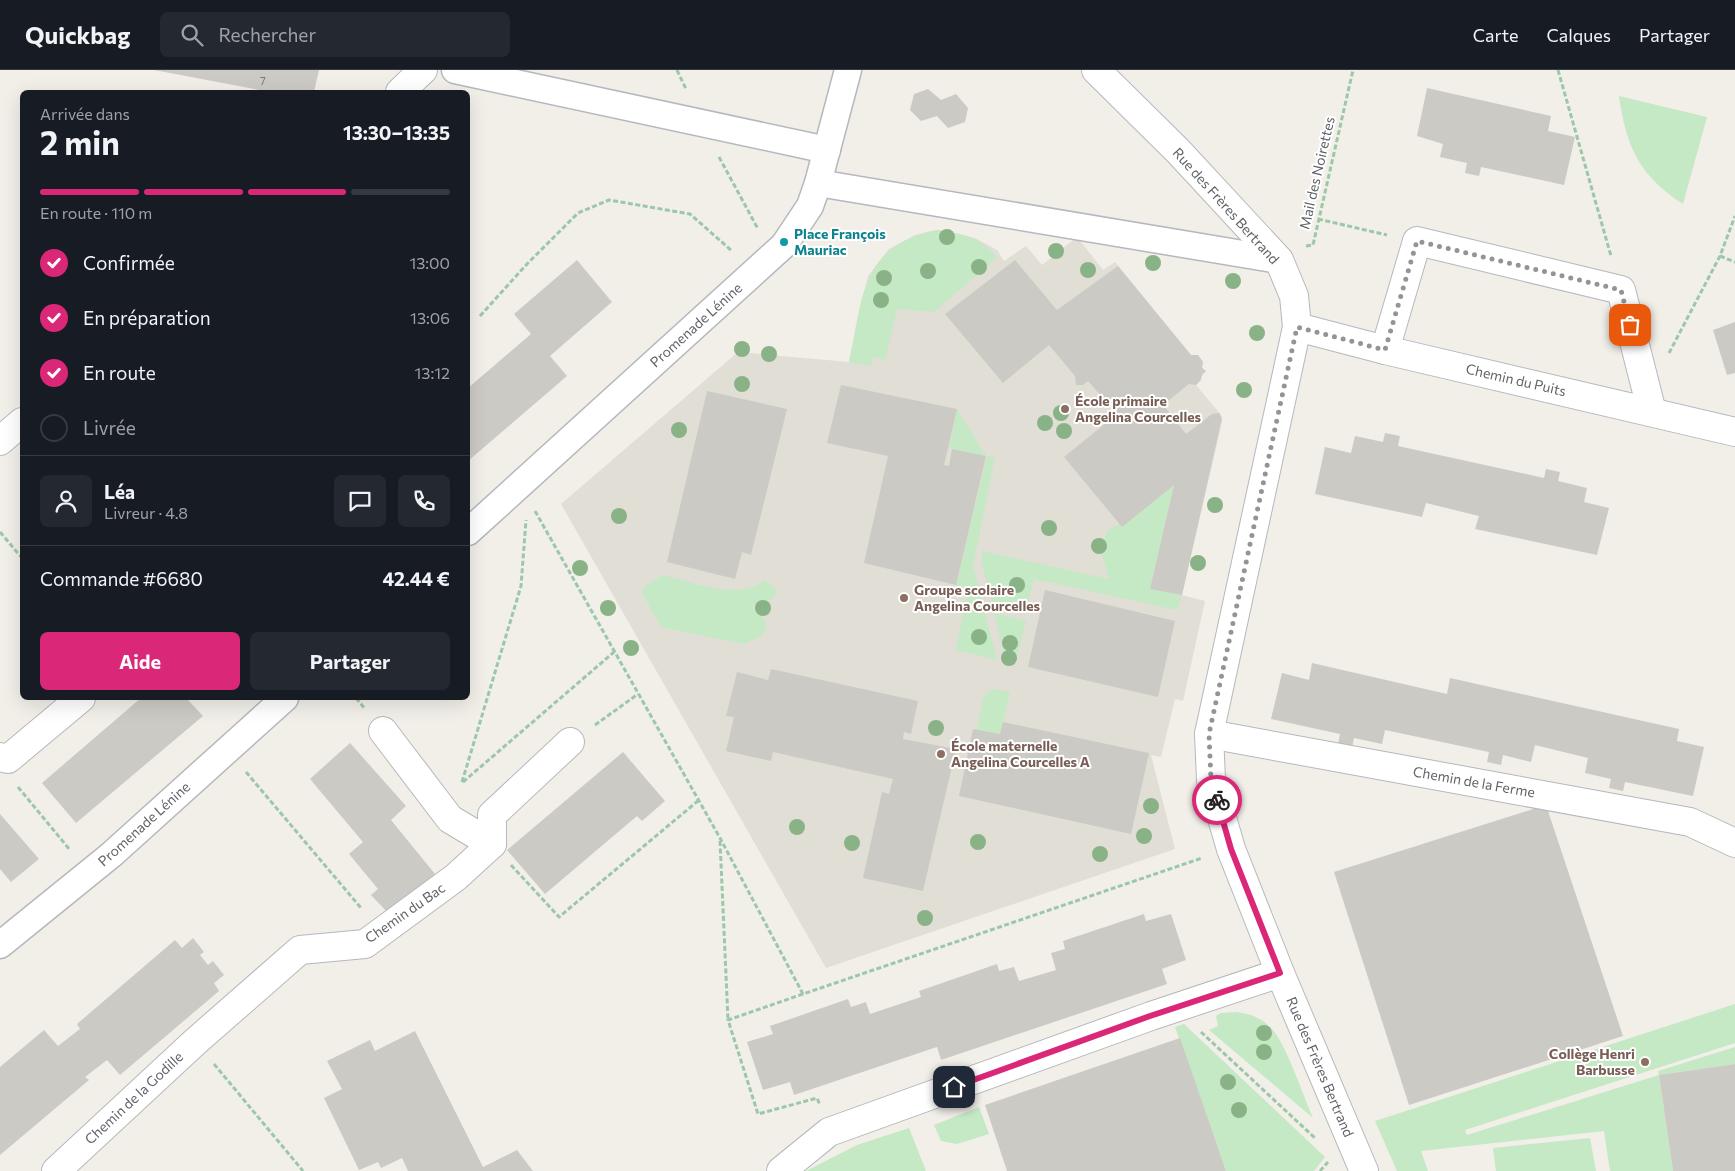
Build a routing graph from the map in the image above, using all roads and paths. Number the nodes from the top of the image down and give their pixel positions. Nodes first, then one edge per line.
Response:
1 (423, 70) edge
2 (455, 70) edge
3 (677, 70) edge
4 (848, 70) edge
5 (1096, 70) edge
6 (1352, 70) edge
7 (1558, 70) edge
8 (402, 90) edge
9 (701, 123) junction
10 (827, 150) junction
11 (818, 183) junction
12 (1735, 216) edge
13 (1318, 219) junction
14 (1417, 241) junction
15 (1720, 256) junction
16 (1279, 260) junction
17 (1735, 262) edge
18 (764, 264) junction
19 (1621, 290) junction
20 (480, 316) dead end
21 (1297, 327) junction
22 (1385, 350) junction
23 (1650, 403) junction
24 (20, 424) edge
25 (1735, 432) edge
26 (0, 441) edge
27 (524, 492) junction
28 (470, 531) edge
29 (0, 532) edge
30 (20, 556) edge
31 (614, 652) junction
32 (638, 694) junction
33 (78, 700) edge
34 (283, 700) edge
35 (383, 731) dead end
36 (1209, 734) junction
37 (570, 742) joint
38 (227, 750) junction
39 (4, 758) edge
40 (462, 782) junction
41 (699, 800) junction
42 (492, 815) junction
43 (720, 838) junction
44 (1735, 842) edge
45 (492, 844) junction
46 (1231, 849) junction
47 (88, 873) junction
48 (381, 932) junction
49 (0, 945) edge
50 (1280, 973) junction
51 (803, 994) junction
52 (728, 1020) junction
53 (1197, 1028) dead end
54 (204, 1034) junction
55 (829, 1132) junction
56 (1319, 1142) dead end
57 (56, 1171) edge
58 (303, 1171) edge
59 (781, 1171) edge
60 (1364, 1171) edge

1 - 8 street
2 - 9 street
3 - 9 path
4 - 10 street, Promenade Lénine
5 - 16 street, Rue des Frères Bertrand
6 - 13 path, Mail des Noirettes
7 - 19 path
9 - 10 street
9 - 18 path
10 - 11 street, Promenade Lénine
11 - 16 street
11 - 18 street, Promenade Lénine
12 - 15 path
13 - 14 path
13 - 16 path, Mail des Noirettes
14 - 19 street
14 - 22 street
15 - 17 path
15 - 23 path
16 - 21 street, Rue des Frères Bertrand
18 - 20 path
18 - 27 street, Promenade Lénine
19 - 23 street
21 - 22 street, Chemin du Puits
21 - 36 street, Rue des Frères Bertrand
22 - 23 street, Chemin du Puits
23 - 25 street, Chemin du Puits
24 - 26 street
27 - 28 street, Promenade Lénine
27 - 31 path
27 - 40 path
29 - 30 path
31 - 32 path
31 - 40 path
32 - 37 path
32 - 41 path
33 - 39 street
34 - 38 street, Promenade Lénine
35 - 45 street
36 - 44 street, Chemin de la Ferme
36 - 46 street, Rue des Frères Bertrand
37 - 42 street
38 - 47 street, Promenade Lénine
38 - 48 path
39 - 47 path
40 - 42 path
41 - 43 path
41 - 45 path
42 - 45 street
43 - 51 path
43 - 52 path
45 - 48 street, Chemin du Bac
46 - 50 street, Rue des Frères Bertrand
46 - 51 path
47 - 49 street, Promenade Lénine
48 - 54 street, Chemin du Bac
50 - 55 street
50 - 60 street, Rue des Frères Bertrand
51 - 52 path
52 - 55 path
53 - 56 path
54 - 57 street, Chemin de la Godille
54 - 58 path
55 - 59 street

